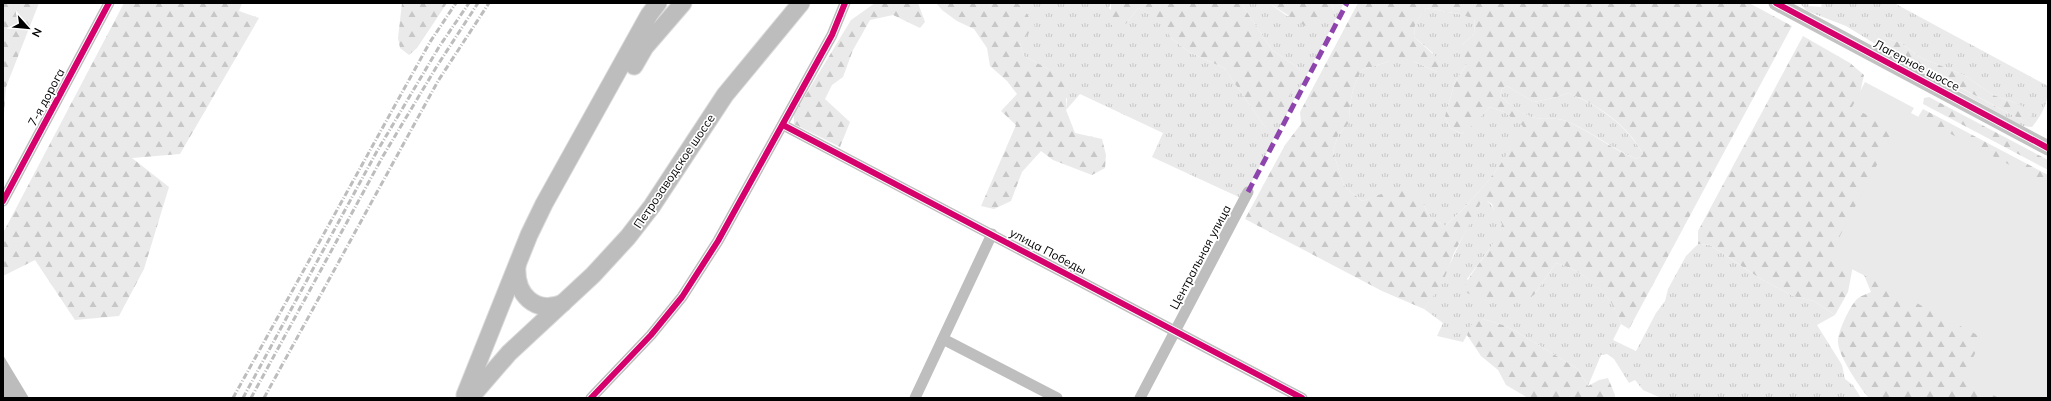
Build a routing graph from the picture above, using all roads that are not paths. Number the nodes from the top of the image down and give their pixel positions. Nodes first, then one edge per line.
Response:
1 (109, 3) edge
2 (658, 3) edge
3 (683, 3) edge
4 (801, 3) edge
5 (845, 3) edge
6 (1776, 3) edge
7 (783, 125) junction
8 (2048, 148) edge
9 (575, 149) junction
10 (1248, 192) dead end
11 (3, 201) edge
12 (992, 234) junction
13 (520, 256) junction
14 (565, 302) junction
15 (1176, 331) junction
16 (943, 339) junction
17 (463, 398) edge
18 (470, 398) edge
19 (591, 398) edge
20 (915, 398) edge
21 (1057, 398) edge
22 (1140, 398) edge
23 (1302, 398) edge

1 - 11 street, 7-я дорога
2 - 9 main road
3 - 9 main road
4 - 14 main road, Петрозаводское шоссе
5 - 7 street
6 - 8 street, Лагерное шоссе
7 - 12 street, улица Победы
7 - 19 street
9 - 13 main road
10 - 15 street, Центральная улица
12 - 15 street, улица Победы
12 - 16 street
13 - 14 main road
13 - 17 main road
14 - 18 main road, Петрозаводское шоссе
15 - 22 street, Центральная улица
15 - 23 street, улица Победы
16 - 20 street
16 - 21 street

